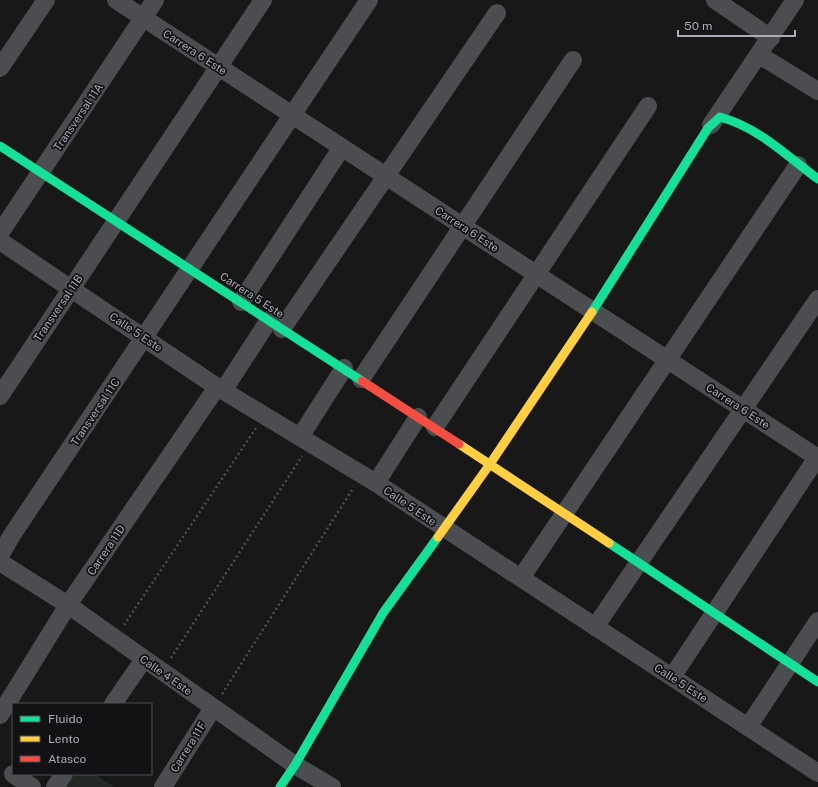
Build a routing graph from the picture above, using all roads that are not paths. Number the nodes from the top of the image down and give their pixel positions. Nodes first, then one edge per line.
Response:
1 (46, 0) edge
2 (116, 0) edge
3 (155, 0) edge
4 (263, 0) edge
5 (369, 0) edge
6 (716, 0) edge
7 (795, 0) edge
8 (497, 13) dead end
9 (143, 18) junction
10 (770, 38) junction
11 (759, 55) junction
12 (573, 60) dead end
13 (218, 67) junction
14 (0, 68) edge
15 (818, 91) edge
16 (648, 106) dead end
17 (292, 115) junction
18 (711, 126) junction
19 (0, 146) edge
20 (342, 147) junction
21 (798, 164) junction
22 (41, 172) junction
23 (386, 176) junction
24 (818, 179) edge
25 (116, 221) junction
26 (463, 227) junction
27 (0, 233) edge
28 (0, 241) edge
29 (189, 268) junction
30 (537, 274) junction
31 (71, 289) junction
32 (818, 299) edge
33 (241, 302) junction
34 (593, 312) junction
35 (276, 324) junction
36 (145, 338) junction
37 (667, 360) junction
38 (344, 368) junction
39 (360, 379) junction
40 (220, 389) junction
41 (0, 396) edge
42 (743, 409) junction
43 (418, 417) junction
44 (435, 427) junction
45 (305, 440) junction
46 (818, 457) edge
47 (490, 464) junction
48 (369, 478) junction
49 (565, 513) junction
50 (444, 529) junction
51 (6, 531) edge
52 (0, 556) edge
53 (0, 562) edge
54 (638, 563) junction
55 (521, 578) junction
56 (68, 606) junction
57 (714, 613) junction
58 (818, 621) edge
59 (595, 627) junction
60 (144, 659) junction
61 (790, 664) junction
62 (672, 677) junction
63 (818, 682) edge
64 (114, 703) edge
65 (213, 708) junction
66 (0, 715) edge
67 (748, 727) junction
68 (0, 765) edge
69 (295, 765) junction
70 (12, 773) edge
71 (818, 773) edge
72 (14, 775) edge
73 (63, 775) edge
74 (32, 787) edge
75 (55, 787) edge
76 (163, 787) edge
77 (280, 787) edge
78 (332, 787) edge

1 - 14 street
2 - 9 street, Carrera 6 Este
3 - 9 street, Transversal 11A
4 - 13 street, Transversal 11B
5 - 17 street, Transversal 11C
6 - 10 street
7 - 10 street
8 - 23 street, Carrera 11D
9 - 13 street, Carrera 6 Este
9 - 22 street, Transversal 11A
10 - 11 street
11 - 15 street
11 - 18 street
12 - 26 street
13 - 17 street, Carrera 6 Este
13 - 25 street, Transversal 11B
16 - 30 street
17 - 20 street, Carrera 6 Este
17 - 29 street, Transversal 11C
18 - 21 street
18 - 34 street
19 - 22 street, Carrera 5 Este
20 - 23 street, Carrera 6 Este
20 - 33 street
21 - 24 street
21 - 37 street
22 - 25 street, Carrera 5 Este
22 - 27 street, Transversal 11A
23 - 26 street, Carrera 6 Este
23 - 35 street, Carrera 11D
25 - 29 street, Carrera 5 Este
25 - 31 street, Transversal 11B
26 - 30 street, Carrera 6 Este
26 - 39 street
28 - 31 street, Calle 5 Este
29 - 33 street, Carrera 5 Este
29 - 36 street, Transversal 11C
30 - 34 street, Carrera 6 Este
30 - 44 street
31 - 36 street, Calle 5 Este
31 - 41 street, Transversal 11B
32 - 42 street
33 - 35 street, Carrera 5 Este
34 - 37 street, Carrera 6 Este
34 - 47 street
35 - 38 street, Carrera 5 Este
35 - 40 street, Carrera 11D
36 - 40 street, Calle 5 Este
36 - 51 street, Transversal 11C
37 - 42 street, Carrera 6 Este
37 - 49 street
38 - 39 street, Carrera 5 Este
38 - 45 street
39 - 43 street, Carrera 5 Este
40 - 45 street, Calle 5 Este
40 - 56 street, Carrera 11D
42 - 46 street, Carrera 6 Este
42 - 54 street
43 - 44 street, Carrera 5 Este
43 - 48 street
44 - 47 street, Carrera 5 Este
45 - 48 street, Calle 5 Este
46 - 57 street
47 - 49 street, Carrera 5 Este
47 - 50 street
48 - 50 street, Calle 5 Este
49 - 54 street, Carrera 5 Este
49 - 55 street
50 - 55 street, Calle 5 Este
50 - 69 street
51 - 52 street, Transversal 11C
53 - 56 street, Calle 4 Este
54 - 57 street, Carrera 5 Este
54 - 59 street
55 - 59 street, Calle 5 Este
56 - 60 street, Calle 4 Este
56 - 66 street, Carrera 11D
57 - 61 street, Carrera 5 Este
57 - 62 street
58 - 61 street
59 - 62 street, Calle 5 Este
60 - 64 street
60 - 65 street, Calle 4 Este
61 - 63 street, Carrera 5 Este
61 - 67 street
62 - 67 street, Calle 5 Este
65 - 69 street, Calle 4 Este
65 - 76 street, Carrera 11F
67 - 71 street, Calle 5 Este
68 - 70 street
69 - 77 street
69 - 78 street, Calle 4 Este
72 - 74 street
73 - 75 street

